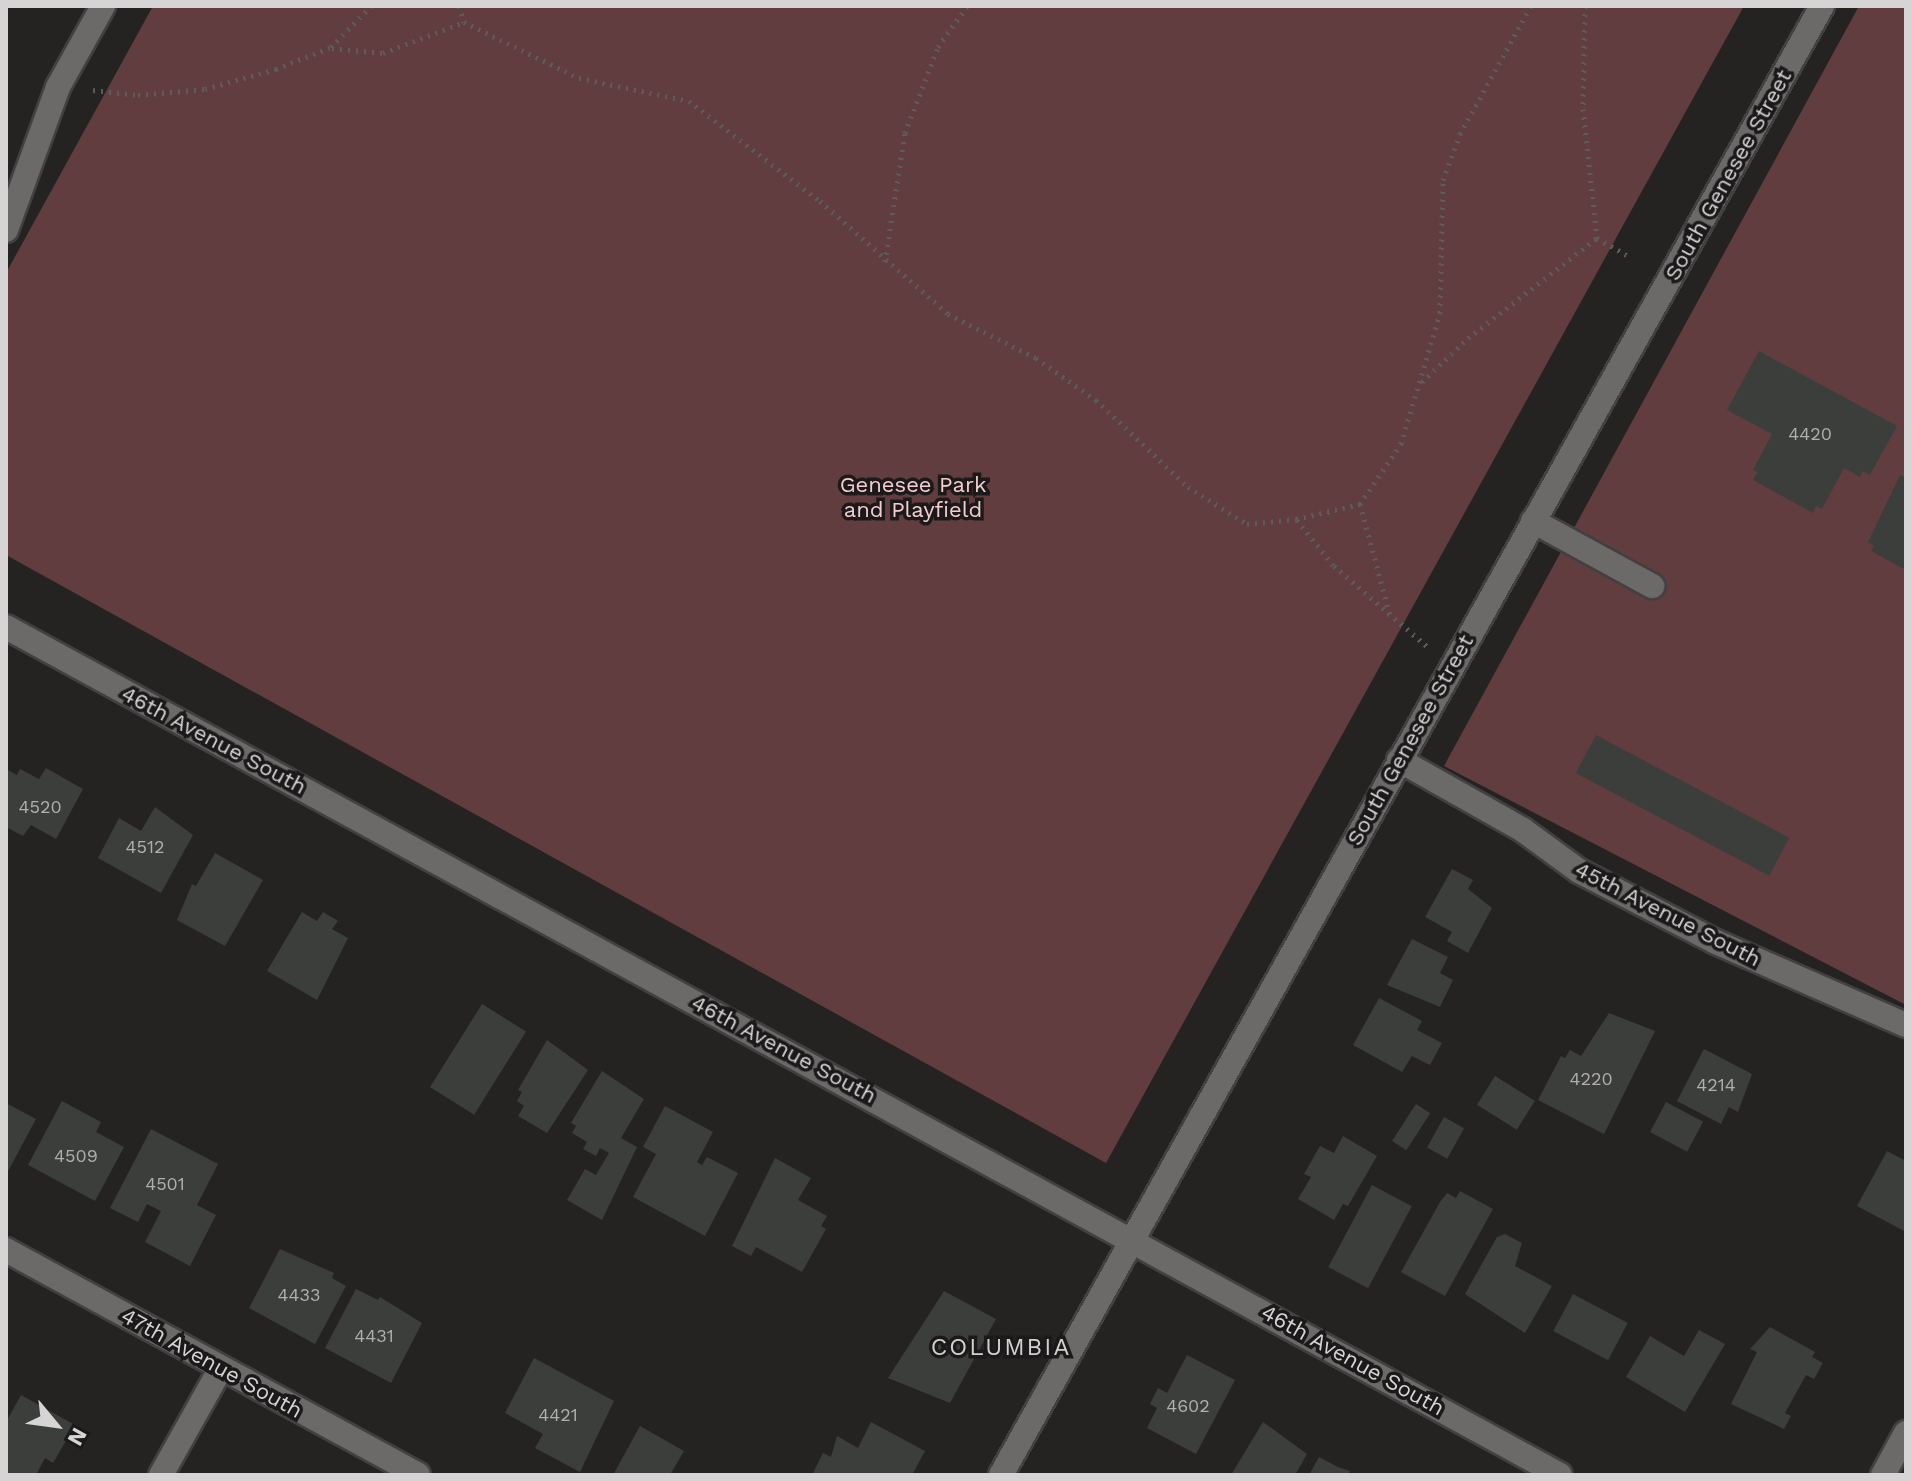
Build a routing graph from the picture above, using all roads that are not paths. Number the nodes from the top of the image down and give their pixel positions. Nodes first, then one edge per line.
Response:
1 (103, 6) edge
2 (1822, 6) edge
3 (6, 230) edge
4 (1533, 521) junction
5 (1652, 586) dead end
6 (6, 627) edge
7 (1399, 760) junction
8 (1906, 1025) edge
9 (1131, 1237) junction
10 (6, 1250) edge
11 (221, 1368) junction
12 (1906, 1433) edge
13 (161, 1475) edge
14 (418, 1475) edge
15 (1001, 1475) edge
16 (1560, 1475) edge
17 (1883, 1475) edge

1 - 3 street
2 - 4 street, South Genesee Street
4 - 5 street
4 - 7 street, South Genesee Street
6 - 9 street, 46th Avenue South
7 - 8 street, 45th Avenue South
7 - 9 street, South Genesee Street
9 - 15 street, South Genesee Street
9 - 16 street, 46th Avenue South
10 - 11 street, 47th Avenue South
11 - 13 street
11 - 14 street, 47th Avenue South
12 - 17 street

